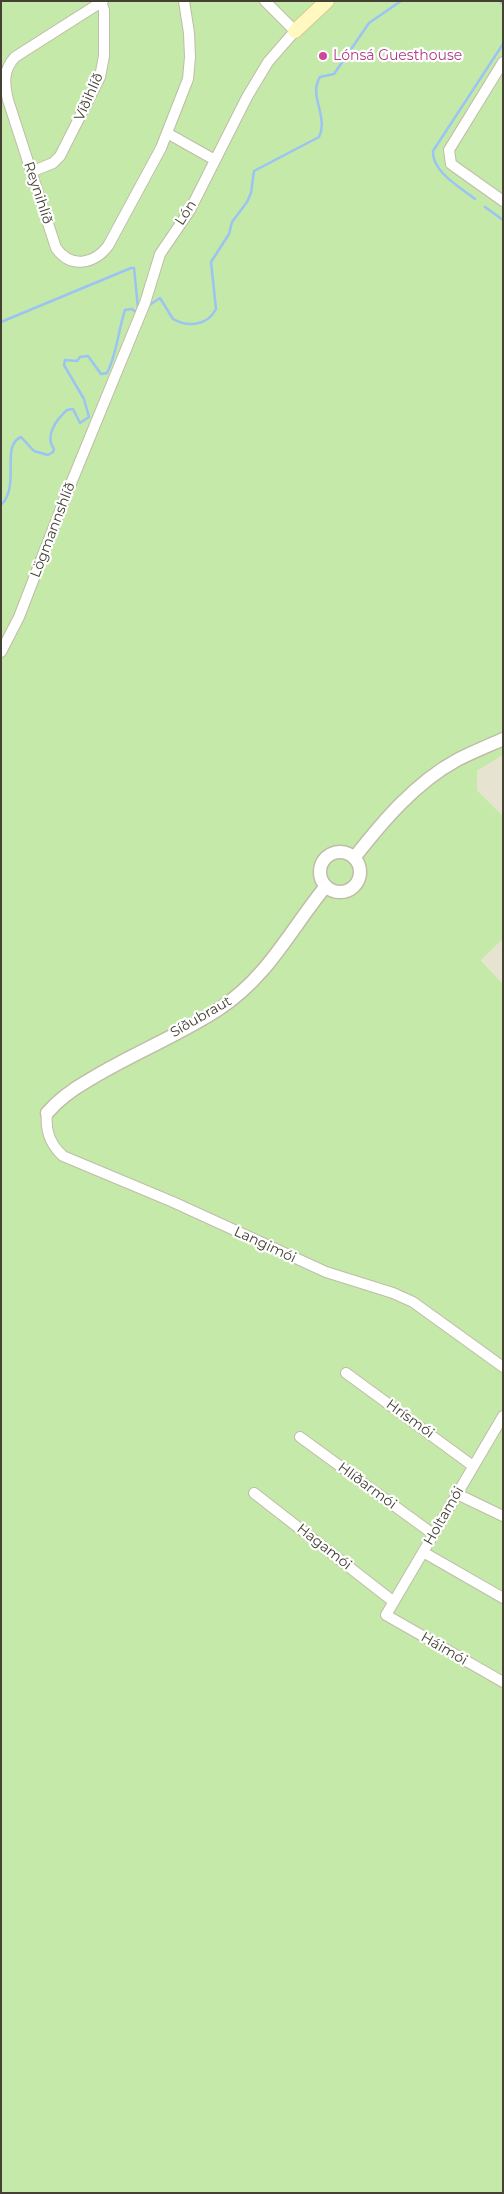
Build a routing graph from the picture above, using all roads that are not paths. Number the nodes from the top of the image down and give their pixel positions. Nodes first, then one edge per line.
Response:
1 (184, 1) edge
2 (265, 1) edge
3 (102, 2) edge
4 (326, 2) edge
5 (295, 31) junction
6 (503, 62) edge
7 (167, 133) junction
8 (215, 160) junction
9 (32, 172) junction
10 (503, 201) edge
11 (103, 408) joint
12 (1, 652) edge
13 (503, 739) edge
14 (354, 858) junction
15 (326, 886) junction
16 (47, 1113) joint
17 (503, 1367) edge
18 (346, 1373) dead end
19 (503, 1416) edge
20 (300, 1437) dead end
21 (473, 1466) junction
22 (254, 1493) dead end
23 (457, 1494) junction
24 (503, 1516) edge
25 (434, 1534) junction
26 (423, 1552) junction
27 (503, 1598) edge
28 (394, 1602) junction
29 (386, 1615) joint
30 (503, 1682) edge

1 - 7 street, Reynihlíð
2 - 5 street
3 - 9 street, Víðihlíð
3 - 9 street, Reynihlíð
4 - 5 main road
5 - 8 street, Lón
6 - 10 street
7 - 8 street
7 - 9 street, Reynihlíð
8 - 11 street, Lón
11 - 12 street, Lögmannshlíð
13 - 14 street
14 - 15 street
14 - 15 street
15 - 16 street, Síðubraut
16 - 17 street, Langimói
18 - 21 street, Hrísmói
19 - 21 street, Holtamói
20 - 25 street, Hlíðarmói
21 - 23 street, Holtamói
22 - 28 street, Hagamói
23 - 24 street
23 - 25 street, Holtamói
25 - 26 street, Holtamói
26 - 27 street
26 - 28 street, Holtamói
28 - 29 street, Holtamói
29 - 30 street, Háimói

